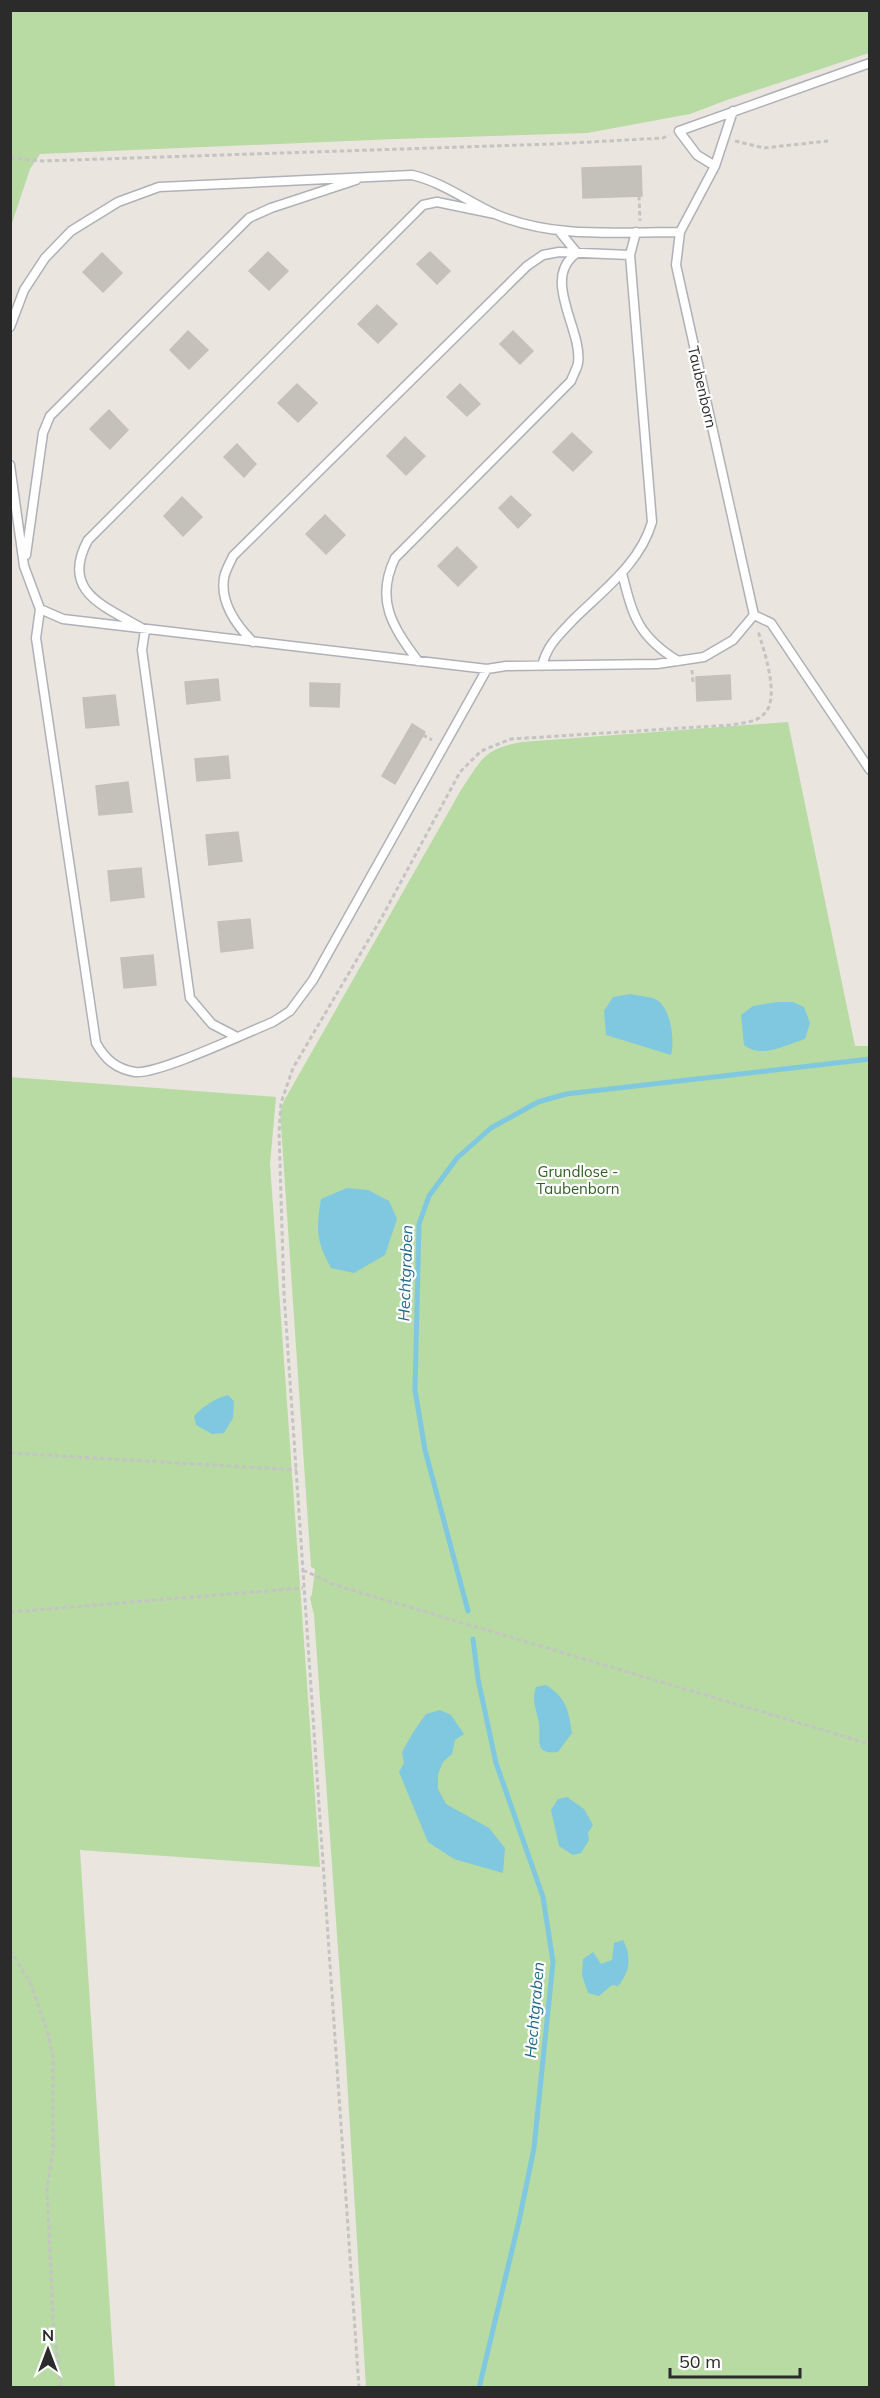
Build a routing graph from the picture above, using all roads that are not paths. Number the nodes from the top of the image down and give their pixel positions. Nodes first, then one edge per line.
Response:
1 (870, 63) edge
2 (733, 111) junction
3 (715, 166) junction
4 (368, 177) junction
5 (495, 214) junction
6 (560, 232) junction
7 (638, 232) junction
8 (680, 232) junction
9 (577, 253) junction
10 (630, 255) junction
11 (10, 327) edge
12 (10, 465) edge
13 (24, 566) junction
14 (622, 573) junction
15 (40, 609) junction
16 (754, 615) junction
17 (145, 630) junction
18 (253, 642) junction
19 (418, 661) junction
20 (678, 661) junction
21 (542, 666) junction
22 (487, 669) junction
23 (870, 770) edge
24 (237, 1037) junction

1 - 2 lane
2 - 3 lane, Taubenborn
2 - 3 lane
3 - 8 lane, Taubenborn
4 - 5 lane
4 - 11 lane
4 - 13 lane
5 - 6 lane
5 - 17 lane
6 - 7 lane
6 - 9 lane
7 - 8 lane
7 - 10 lane
8 - 16 lane, Taubenborn
9 - 10 lane
9 - 18 lane
9 - 19 lane
10 - 14 lane
12 - 13 lane
13 - 15 lane
14 - 20 lane
14 - 21 lane
15 - 17 lane
15 - 24 lane
16 - 20 lane
16 - 23 lane
17 - 18 lane
17 - 24 lane
18 - 19 lane
19 - 22 lane
20 - 21 lane
21 - 22 lane
22 - 24 lane

